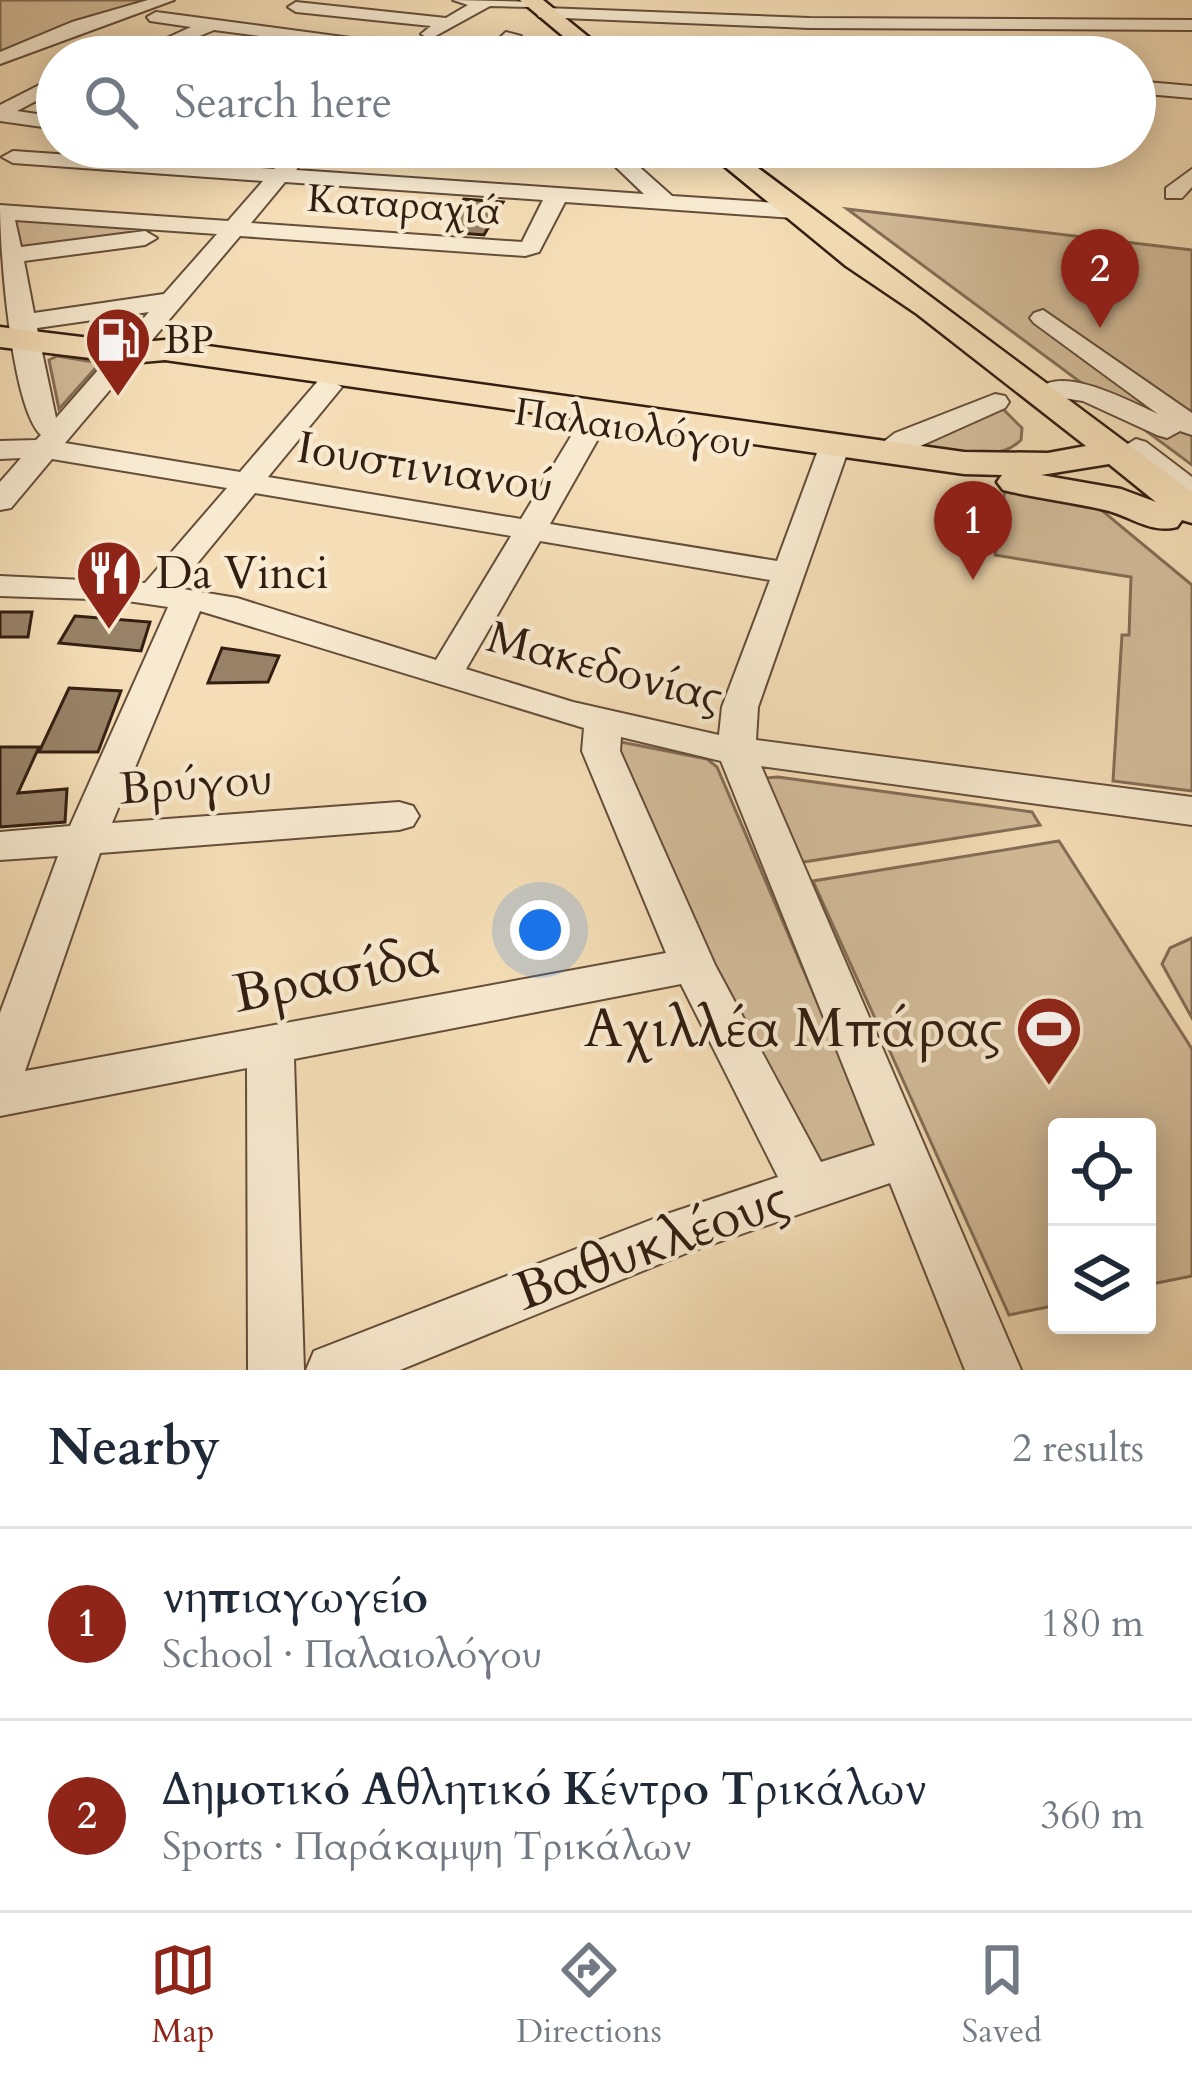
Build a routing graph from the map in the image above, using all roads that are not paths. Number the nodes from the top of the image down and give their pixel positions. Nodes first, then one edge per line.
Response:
1 (461, 0) edge
2 (813, 0) edge
3 (484, 3) edge
4 (302, 4) edge
5 (536, 5) edge
6 (161, 8) edge
7 (1071, 8) dead end
8 (776, 22) junction
9 (447, 23) junction
10 (213, 24) junction
11 (1192, 25) edge
12 (1158, 26) junction
13 (264, 31) junction
14 (55, 36) edge
15 (184, 36) edge
16 (257, 36) edge
17 (294, 36) edge
18 (426, 36) edge
19 (575, 36) edge
20 (36, 44) edge
21 (6, 57) edge
22 (36, 59) edge
23 (1156, 89) edge
24 (1192, 92) edge
25 (36, 94) edge
26 (0, 114) edge
27 (36, 123) edge
28 (36, 142) edge
29 (7, 161) edge
30 (135, 168) edge
31 (287, 168) edge
32 (628, 168) edge
33 (740, 168) edge
34 (1192, 175) edge
35 (281, 176) junction
36 (1174, 193) dead end
37 (556, 195) junction
38 (666, 202) junction
39 (794, 211) junction
40 (1, 212) edge
41 (185, 225) junction
42 (238, 229) junction
43 (4, 257) edge
44 (856, 260) junction
45 (177, 300) junction
46 (1043, 318) dead end
47 (14, 333) edge
48 (131, 353) junction
49 (328, 387) junction
50 (1024, 400) junction
51 (593, 423) junction
52 (1177, 424) edge
53 (53, 441) junction
54 (834, 448) junction
55 (0, 450) edge
56 (889, 450) junction
57 (1119, 457) junction
58 (994, 472) junction
59 (247, 482) junction
60 (1192, 492) edge
61 (0, 500) edge
62 (1182, 524) edge
63 (531, 530) junction
64 (789, 573) junction
65 (0, 586) edge
66 (171, 596) junction
67 (446, 673) junction
68 (603, 722) junction
69 (736, 752) junction
70 (1192, 811) edge
71 (399, 816) dead end
72 (84, 841) junction
73 (0, 846) edge
74 (693, 965) junction
75 (270, 1047) junction
76 (0, 1076) edge
77 (0, 1096) edge
78 (906, 1156) junction
79 (809, 1188) junction
80 (276, 1370) edge
81 (334, 1370) edge
82 (993, 1370) edge

1 - 3 street
2 - 8 street
3 - 5 street
3 - 9 street
4 - 9 street
4 - 13 street
5 - 8 street
5 - 19 main road
6 - 10 street
6 - 14 street
7 - 12 street
8 - 12 street
9 - 18 street
10 - 13 street
10 - 15 street
11 - 12 street
13 - 16 street
13 - 17 street
20 - 21 street
21 - 22 street
23 - 24 street
25 - 26 street
26 - 27 street
28 - 29 street
30 - 35 street
31 - 35 street
32 - 38 street
33 - 39 main road
34 - 36 street
35 - 37 street
35 - 42 street
37 - 38 street
37 - 42 street, Καταραχιά
38 - 39 street
39 - 44 main road
40 - 41 street, Καταραχιά
40 - 43 street
41 - 42 street, Καταραχιά
41 - 43 street
42 - 45 street
43 - 47 street
44 - 50 main road
44 - 57 main road
45 - 47 street
45 - 48 street
46 - 52 street
47 - 48 main road, Παλαιολόγου
47 - 53 street
48 - 49 main road, Παλαιολόγου
48 - 53 street
48 - 54 main road, Παλαιολόγου
49 - 51 main road, Παλαιολόγου
49 - 59 street
50 - 52 street
50 - 56 street
50 - 57 main road
50 - 58 main road
51 - 54 main road, Παλαιολόγου
51 - 63 street
52 - 57 street
53 - 55 street, Ιουστινιανού
53 - 59 street, Ιουστινιανού
53 - 61 street
54 - 56 main road, Παλαιολόγου
54 - 58 main road, Παλαιολόγου
54 - 64 street
56 - 58 main road, Παλαιολόγου
57 - 58 main road, Παλαιολόγου
57 - 60 street
57 - 62 main road
58 - 62 main road
59 - 63 street, Ιουστινιανού
59 - 66 street
63 - 64 street, Ιουστινιανού
63 - 67 street
64 - 69 street
65 - 66 street, Μακεδονίας
66 - 67 street, Μακεδονίας
66 - 72 street
67 - 68 street, Μακεδονίας
68 - 69 street, Μακεδονίας
68 - 74 street
69 - 70 street, Μακεδονίας
69 - 78 street
71 - 72 street, Βρύγου
72 - 73 street, Βρύγου
72 - 76 street
74 - 75 street, Βρασίδα
74 - 79 street
75 - 77 street, Βρασίδα
75 - 80 street
78 - 79 street, Βαθυκλέους
78 - 82 street
79 - 81 street, Βαθυκλέους

